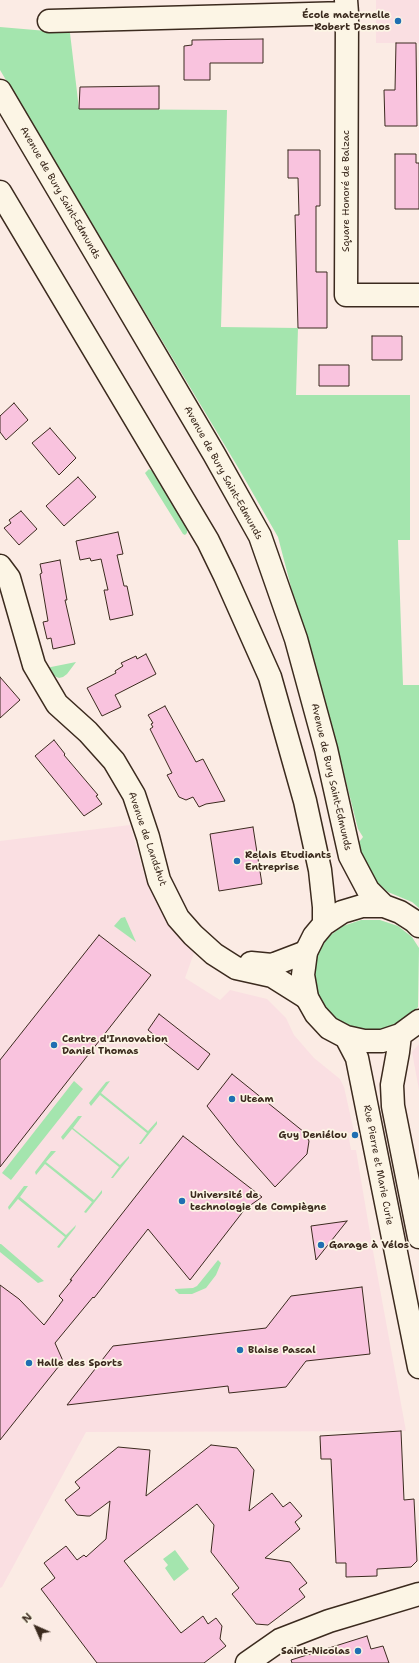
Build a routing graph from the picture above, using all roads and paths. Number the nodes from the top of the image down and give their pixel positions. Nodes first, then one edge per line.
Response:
1 (347, 7) edge
2 (241, 8) edge
3 (49, 21) dead end
4 (0, 91) edge
5 (0, 192) edge
6 (419, 295) edge
7 (0, 566) edge
8 (384, 906) junction
9 (324, 924) junction
10 (419, 926) edge
11 (306, 952) junction
12 (226, 961) junction
13 (307, 998) junction
14 (419, 1021) edge
15 (400, 1035) junction
16 (346, 1037) junction
17 (419, 1237) edge
18 (419, 1367) edge
19 (419, 1594) edge
20 (247, 1663) edge

1 - 2 main road
1 - 6 main road, Square Honoré de Balzac
2 - 3 main road
4 - 8 main road, Avenue de Bury Saint-Edmunds
5 - 9 main road
7 - 12 main road, Avenue de Landshut
8 - 9 main road
8 - 10 main road
9 - 11 main road
11 - 12 main road, Avenue de Landshut
11 - 13 main road
12 - 13 main road, Avenue de Landshut
13 - 16 main road
14 - 15 main road
15 - 16 main road
15 - 17 main road
16 - 18 main road, Rue Pierre et Marie Curie
19 - 20 main road

